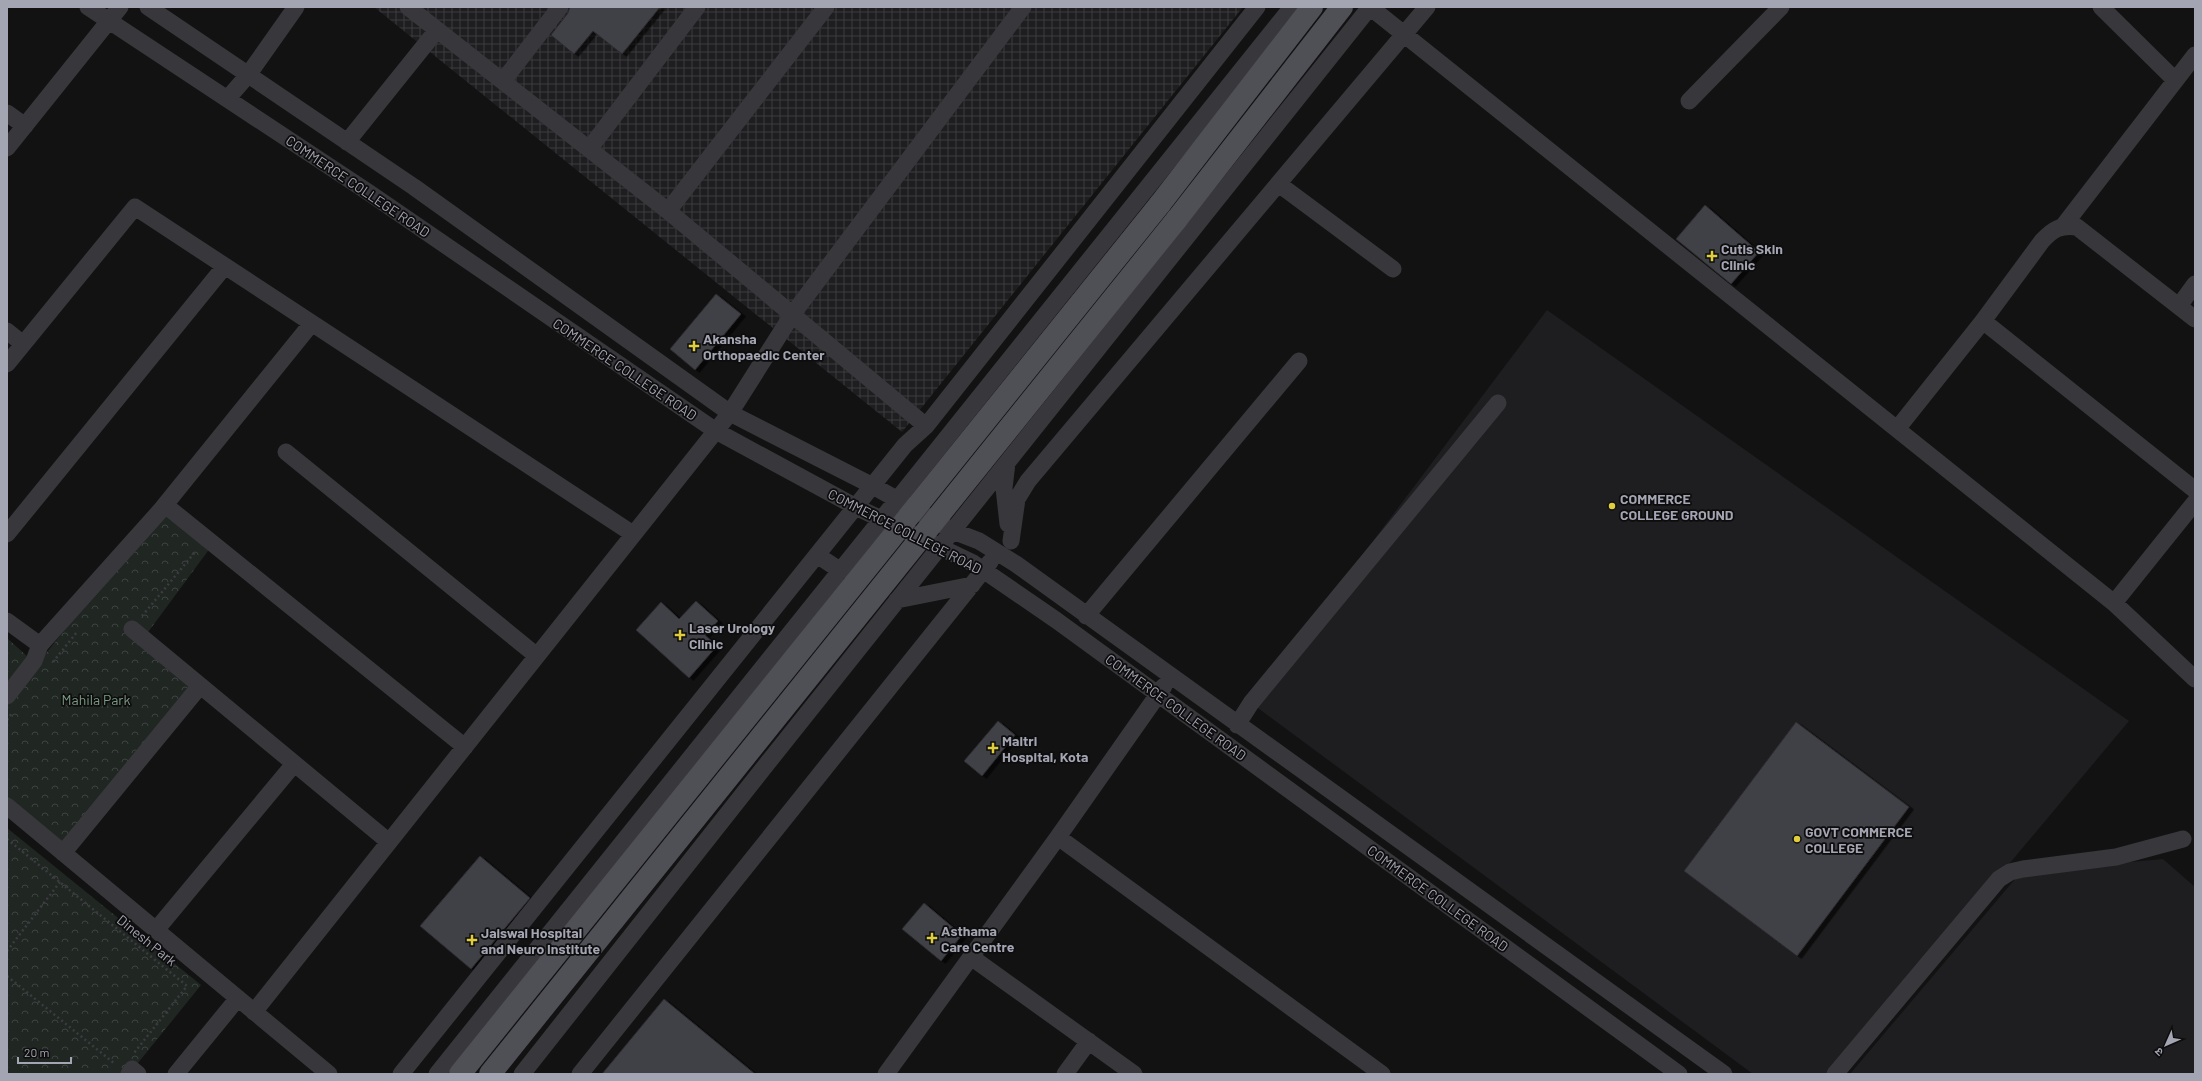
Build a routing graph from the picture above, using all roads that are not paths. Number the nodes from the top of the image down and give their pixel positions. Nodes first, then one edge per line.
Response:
1 (88, 7) edge
2 (120, 7) edge
3 (148, 7) edge
4 (296, 7) edge
5 (560, 7) edge
6 (697, 7) edge
7 (826, 7) edge
8 (1023, 7) edge
9 (1257, 7) edge
10 (1292, 7) edge
11 (1312, 7) edge
12 (1342, 7) edge
13 (1427, 7) edge
14 (1781, 7) edge
15 (2101, 7) edge
16 (414, 9) edge
17 (1372, 9) edge
18 (109, 21) junction
19 (437, 30) junction
20 (1399, 30) junction
21 (2195, 55) edge
22 (248, 75) junction
23 (2175, 80) junction
24 (503, 82) junction
25 (228, 98) junction
26 (1689, 101) dead end
27 (7, 113) edge
28 (25, 126) junction
29 (347, 142) junction
30 (7, 148) edge
31 (589, 149) junction
32 (1280, 184) junction
33 (668, 211) junction
34 (2064, 225) junction
35 (225, 266) junction
36 (1393, 269) dead end
37 (2195, 284) edge
38 (2179, 306) junction
39 (792, 315) junction
40 (2195, 319) edge
41 (1983, 321) junction
42 (312, 323) junction
43 (7, 331) edge
44 (23, 344) junction
45 (1299, 361) dead end
46 (7, 364) edge
47 (1498, 403) dead end
48 (730, 413) junction
49 (926, 426) junction
50 (1896, 429) junction
51 (716, 431) junction
52 (286, 452) dead end
53 (1007, 462) junction
54 (873, 486) junction
55 (2195, 490) edge
56 (898, 500) junction
57 (2195, 502) edge
58 (165, 505) junction
59 (856, 507) junction
60 (882, 520) junction
61 (953, 531) junction
62 (7, 534) edge
63 (633, 534) junction
64 (1011, 541) junction
65 (939, 548) junction
66 (997, 552) junction
67 (817, 555) junction
68 (1016, 564) junction
69 (841, 571) junction
70 (983, 571) junction
71 (972, 585) junction
72 (897, 600) junction
73 (2114, 603) junction
74 (1086, 616) junction
75 (7, 621) edge
76 (132, 629) dead end
77 (40, 645) junction
78 (537, 656) junction
79 (1171, 677) junction
80 (2195, 678) edge
81 (200, 686) junction
82 (1158, 694) junction
83 (7, 696) edge
84 (1237, 725) junction
85 (465, 746) junction
86 (294, 764) junction
87 (7, 806) edge
88 (1058, 837) junction
89 (2183, 839) dead end
90 (389, 842) junction
91 (62, 852) junction
92 (156, 930) junction
93 (971, 957) junction
94 (238, 998) junction
95 (254, 1012) junction
96 (1089, 1041) junction
97 (130, 1066) edge
98 (138, 1074) edge
99 (176, 1074) edge
100 (329, 1074) edge
101 (401, 1074) edge
102 (437, 1074) edge
103 (460, 1074) edge
104 (490, 1074) edge
105 (522, 1074) edge
106 (580, 1074) edge
107 (886, 1074) edge
108 (1065, 1074) edge
109 (1134, 1074) edge
110 (1382, 1074) edge
111 (1679, 1074) edge
112 (1724, 1074) edge
113 (1835, 1074) edge

1 - 18 street, COMMERCE COLLEGE ROAD
2 - 18 street
3 - 22 street
4 - 22 street
5 - 24 street
6 - 31 street
7 - 33 street
8 - 39 street
9 - 49 street
10 - 56 street
11 - 103 main road, bridge
12 - 104 main road, bridge
13 - 20 street
14 - 26 street
15 - 23 street
16 - 19 street
17 - 20 street
17 - 53 street
18 - 25 street, COMMERCE COLLEGE ROAD
18 - 28 street
19 - 24 street
19 - 29 street
20 - 32 street
20 - 50 street
21 - 23 street
22 - 25 street
22 - 29 street
23 - 34 street
24 - 31 street
25 - 51 street, COMMERCE COLLEGE ROAD
27 - 28 street
28 - 30 street
29 - 48 street
31 - 33 street
32 - 36 street
32 - 64 street
33 - 39 street
34 - 38 street
34 - 41 street
35 - 42 street
35 - 44 street
35 - 62 street
37 - 38 street
38 - 40 street
39 - 48 street
39 - 49 street
41 - 50 street
41 - 55 street
42 - 58 street
42 - 63 street
43 - 44 street
44 - 46 street
45 - 74 street
47 - 84 street
48 - 51 street
48 - 54 street
49 - 54 street
50 - 73 street
51 - 59 street, COMMERCE COLLEGE ROAD
51 - 63 street
52 - 78 street
53 - 61 street
53 - 64 street
54 - 56 street
54 - 59 street
56 - 60 street
56 - 61 street
57 - 73 street
58 - 77 street
58 - 85 street
59 - 60 street, COMMERCE COLLEGE ROAD
59 - 67 street
60 - 65 street, COMMERCE COLLEGE ROAD
60 - 69 street
61 - 65 street
61 - 66 street
63 - 78 street
64 - 68 street
65 - 70 street, COMMERCE COLLEGE ROAD
65 - 72 street
66 - 68 street
66 - 70 street
67 - 69 street
67 - 101 street
68 - 74 street
69 - 102 street
70 - 71 street
70 - 82 street, COMMERCE COLLEGE ROAD
71 - 72 street
71 - 106 street
72 - 105 street
73 - 80 street
74 - 79 street
75 - 77 street
76 - 81 street
77 - 83 street
78 - 85 street
79 - 82 street
79 - 84 street
81 - 86 street
81 - 91 street
82 - 88 street
82 - 111 street, COMMERCE COLLEGE ROAD
84 - 112 street
85 - 90 street
86 - 90 street
86 - 92 street
87 - 91 street
88 - 93 street
88 - 110 street
89 - 113 street
90 - 95 street
91 - 92 street
92 - 94 street
93 - 96 street
93 - 107 street
94 - 95 street
94 - 99 street
95 - 100 street
96 - 108 street
96 - 109 street
97 - 98 street

